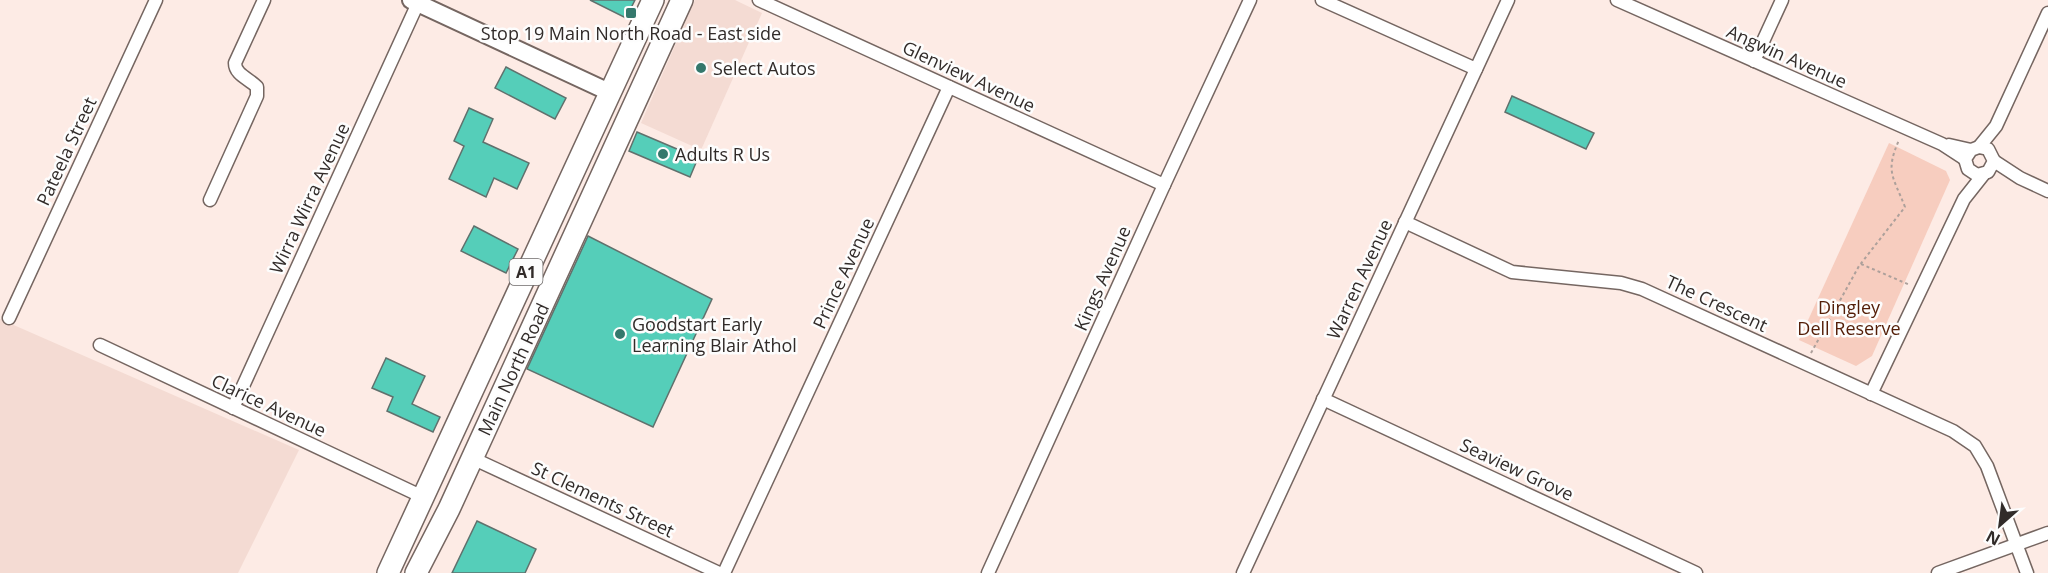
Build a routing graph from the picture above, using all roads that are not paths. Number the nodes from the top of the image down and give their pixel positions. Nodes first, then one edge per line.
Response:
1 (156, 0) edge
2 (264, 0) edge
3 (653, 0) edge
4 (682, 0) edge
5 (759, 0) edge
6 (1250, 0) edge
7 (1322, 0) edge
8 (1508, 0) edge
9 (1617, 0) edge
10 (1782, 0) edge
11 (415, 2) edge
12 (2048, 13) edge
13 (1754, 61) junction
14 (1476, 69) junction
15 (949, 87) junction
16 (609, 92) junction
17 (634, 104) junction
18 (1996, 126) junction
19 (1971, 156) junction
20 (1990, 166) junction
21 (1164, 185) junction
22 (2048, 191) edge
23 (1964, 199) junction
24 (210, 200) dead end
25 (1405, 222) junction
26 (9, 318) dead end
27 (100, 345) dead end
28 (1871, 394) junction
29 (1323, 399) junction
30 (233, 408) junction
31 (472, 458) junction
32 (423, 497) junction
33 (448, 509) junction
34 (2048, 533) edge
35 (2017, 544) junction
36 (388, 573) edge
37 (416, 573) edge
38 (719, 573) edge
39 (724, 573) edge
40 (988, 573) edge
41 (1243, 573) edge
42 (1696, 573) edge
43 (1938, 573) edge
44 (2027, 573) edge

1 - 26 street, Pateela Street
2 - 24 street
3 - 16 highway, Main North Road / A1
4 - 17 highway, Main North Road / A1
5 - 15 street, Glenview Avenue
6 - 21 street, Kings Avenue
7 - 14 street
8 - 14 street, Warren Avenue
9 - 13 street, Angwin Avenue
10 - 13 street
11 - 16 street
11 - 30 street, Wirra Wirra Avenue
12 - 18 street
13 - 19 street, Angwin Avenue
14 - 25 street, Warren Avenue
15 - 21 street, Glenview Avenue
15 - 39 street, Prince Avenue
16 - 17 highway
16 - 32 highway, Main North Road / A1
17 - 31 highway, Main North Road / A1
18 - 19 street
18 - 20 street
19 - 20 street
19 - 20 street
19 - 23 street
20 - 22 street
20 - 23 street
21 - 40 street, Kings Avenue
23 - 28 street
25 - 28 street, The Crescent
25 - 29 street, Warren Avenue
27 - 30 street, Clarice Avenue
28 - 35 street, The Crescent
29 - 41 street, Warren Avenue
29 - 42 street, Seaview Grove
30 - 32 street, Clarice Avenue
31 - 33 highway, Main North Road / A1
31 - 38 street, St Clements Street
32 - 33 highway
32 - 36 highway, Main North Road / A1
33 - 37 highway, Main North Road / A1
34 - 35 street
35 - 43 street
35 - 44 street, The Crescent

